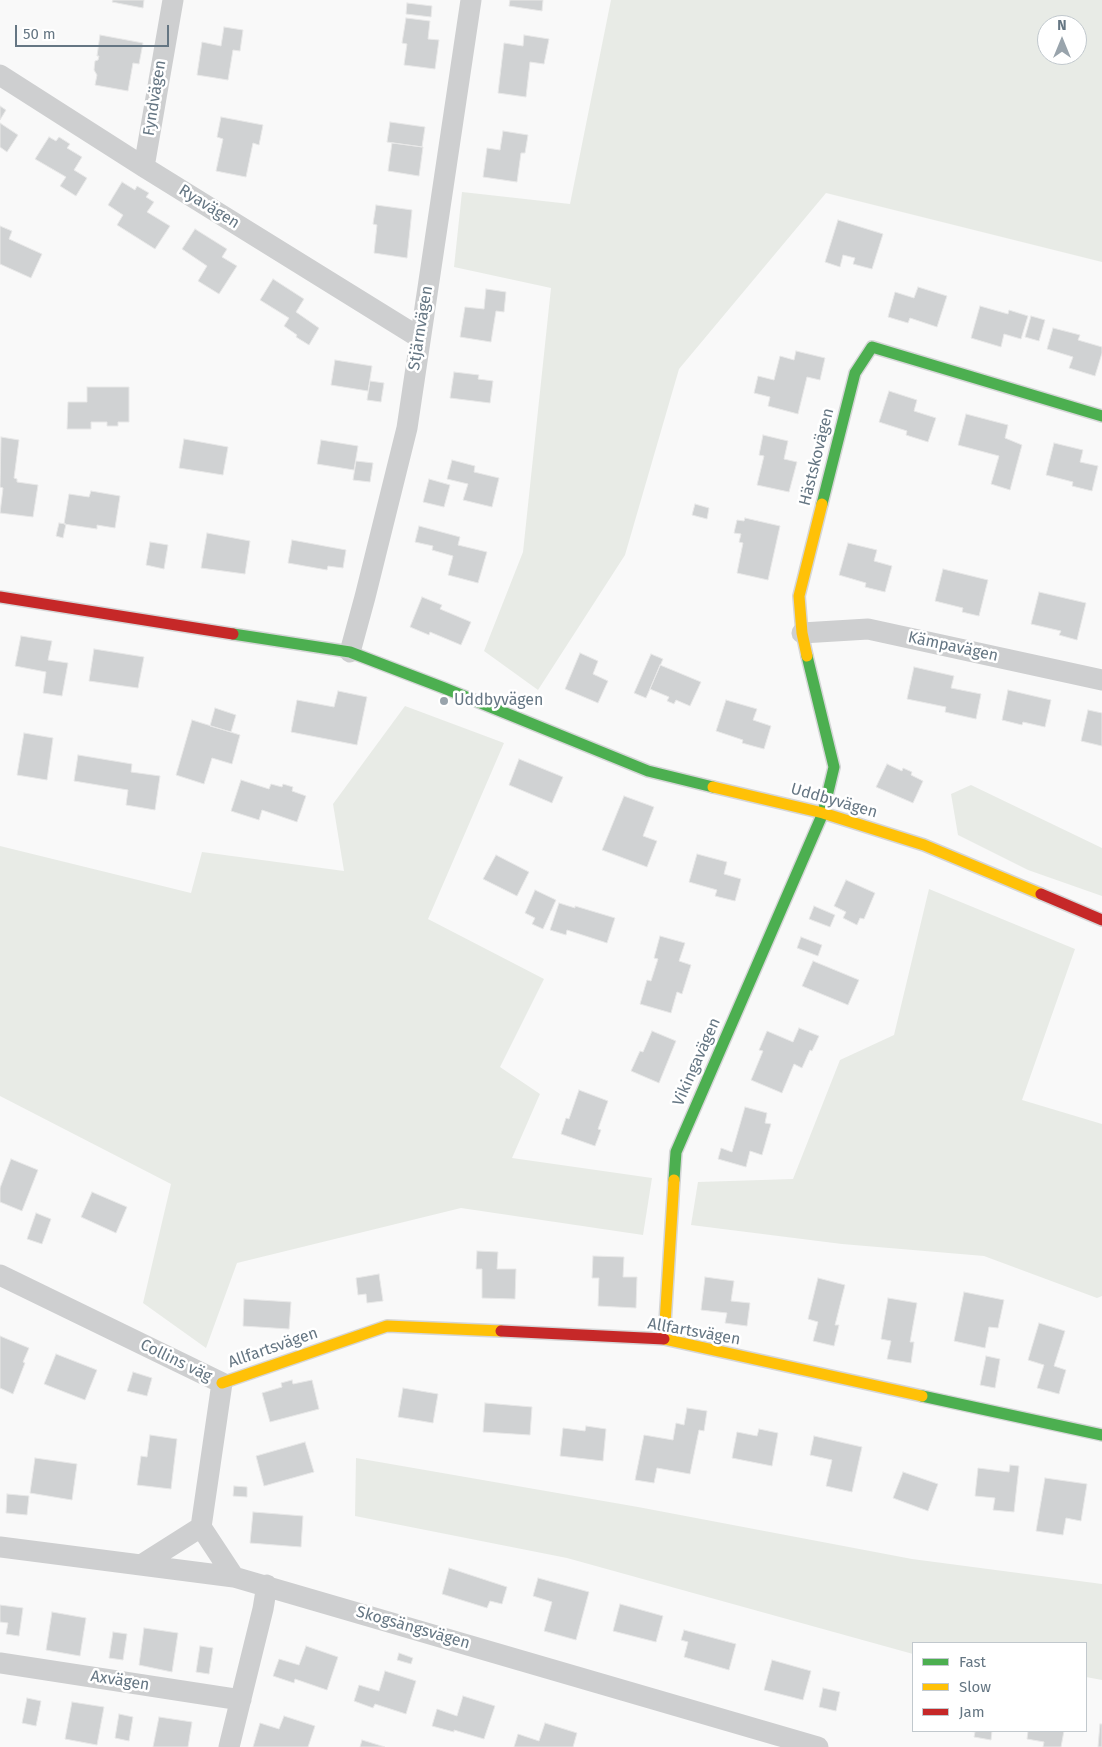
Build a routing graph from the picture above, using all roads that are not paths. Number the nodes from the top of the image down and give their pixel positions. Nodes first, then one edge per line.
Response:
1 (173, 0) edge
2 (471, 0) edge
3 (0, 75) edge
4 (144, 167) junction
5 (420, 338) junction
6 (1102, 416) edge
7 (0, 598) edge
8 (802, 633) junction
9 (350, 652) junction
10 (1102, 680) edge
11 (823, 813) junction
12 (1102, 920) edge
13 (0, 1275) edge
14 (664, 1339) junction
15 (222, 1383) junction
16 (1102, 1435) edge
17 (201, 1527) junction
18 (0, 1547) edge
19 (141, 1565) junction
20 (234, 1577) junction
21 (267, 1585) junction
22 (0, 1663) edge
23 (241, 1700) junction
24 (229, 1747) edge
25 (818, 1747) edge

1 - 4 street, Fyndvägen
2 - 5 street, Stjärnvägen
3 - 4 street, Ryavägen
4 - 5 street, Ryavägen
5 - 9 street, Stjärnvägen
6 - 8 street, Hästskovägen
7 - 9 street, Uddbyvägen
8 - 10 street, Kämpavägen
8 - 11 street, Hästskovägen
9 - 11 street, Uddbyvägen
11 - 12 street, Uddbyvägen
11 - 14 street, Vikingavägen
13 - 15 street, Collins väg
14 - 15 street, Allfartsvägen
14 - 16 street, Allfartsvägen
15 - 17 street, Collins väg
17 - 19 street
17 - 20 street
18 - 19 street, Skogsängsvägen
19 - 20 street, Skogsängsvägen
20 - 21 street, Skogsängsvägen
21 - 23 street
21 - 25 street, Skogsängsvägen
22 - 23 street, Axvägen
23 - 24 street

